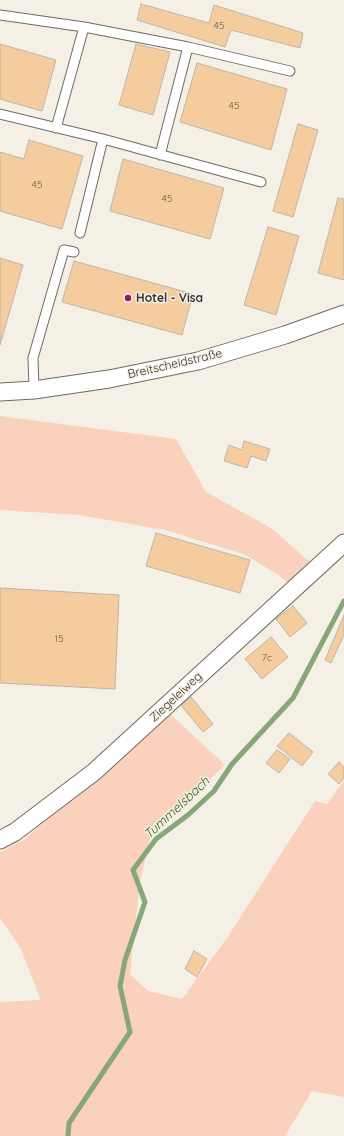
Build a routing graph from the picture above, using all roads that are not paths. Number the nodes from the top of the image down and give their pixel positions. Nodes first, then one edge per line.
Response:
1 (0, 15) edge
2 (84, 27) junction
3 (188, 47) junction
4 (290, 71) dead end
5 (0, 114) edge
6 (56, 128) junction
7 (103, 139) junction
8 (160, 155) junction
9 (260, 182) dead end
10 (80, 233) dead end
11 (74, 252) dead end
12 (344, 314) edge
13 (34, 390) junction
14 (0, 392) edge
15 (344, 544) edge
16 (0, 840) edge

1 - 2 lane
2 - 3 lane
2 - 6 lane
3 - 4 lane
3 - 8 lane
5 - 6 lane
6 - 7 lane
7 - 8 lane
7 - 10 lane
8 - 9 lane
11 - 13 lane
12 - 13 street, Breitscheidstraße
13 - 14 street, Breitscheidstraße
15 - 16 street, Ziegeleiweg

